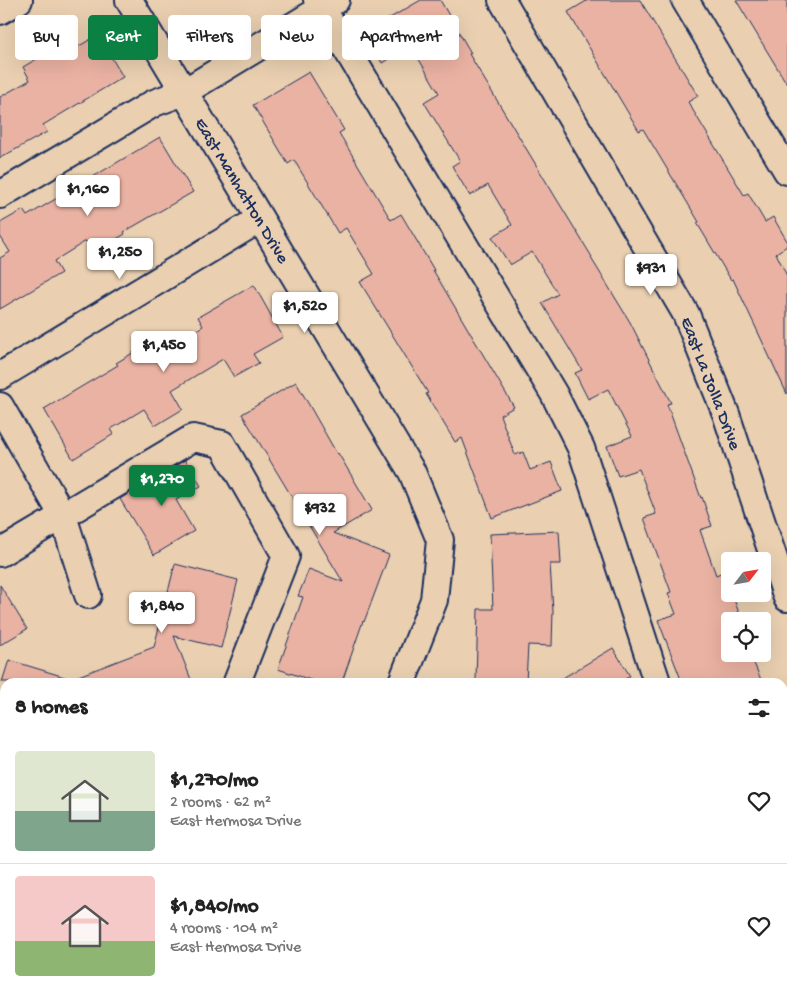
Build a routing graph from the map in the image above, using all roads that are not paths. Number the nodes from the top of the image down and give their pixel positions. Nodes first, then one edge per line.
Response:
1 (18, 0) edge
2 (129, 0) edge
3 (502, 0) edge
4 (685, 0) edge
5 (325, 3) edge
6 (0, 11) edge
7 (184, 92) junction
8 (787, 171) edge
9 (0, 195) edge
10 (260, 219) junction
11 (0, 376) edge
12 (0, 406) edge
13 (63, 516) junction
14 (0, 553) edge
15 (88, 595) dead end
16 (787, 598) edge
17 (238, 678) edge
18 (404, 678) edge
19 (656, 678) edge

1 - 6 street
2 - 7 street, East Manhatton Drive
3 - 16 street, East La Jolla Drive
4 - 8 street
5 - 7 street
5 - 19 street
7 - 9 street
7 - 10 street, East Manhatton Drive
10 - 11 street
10 - 18 street, East Manhatton Drive
12 - 13 street
13 - 14 street
13 - 15 street
13 - 17 street

